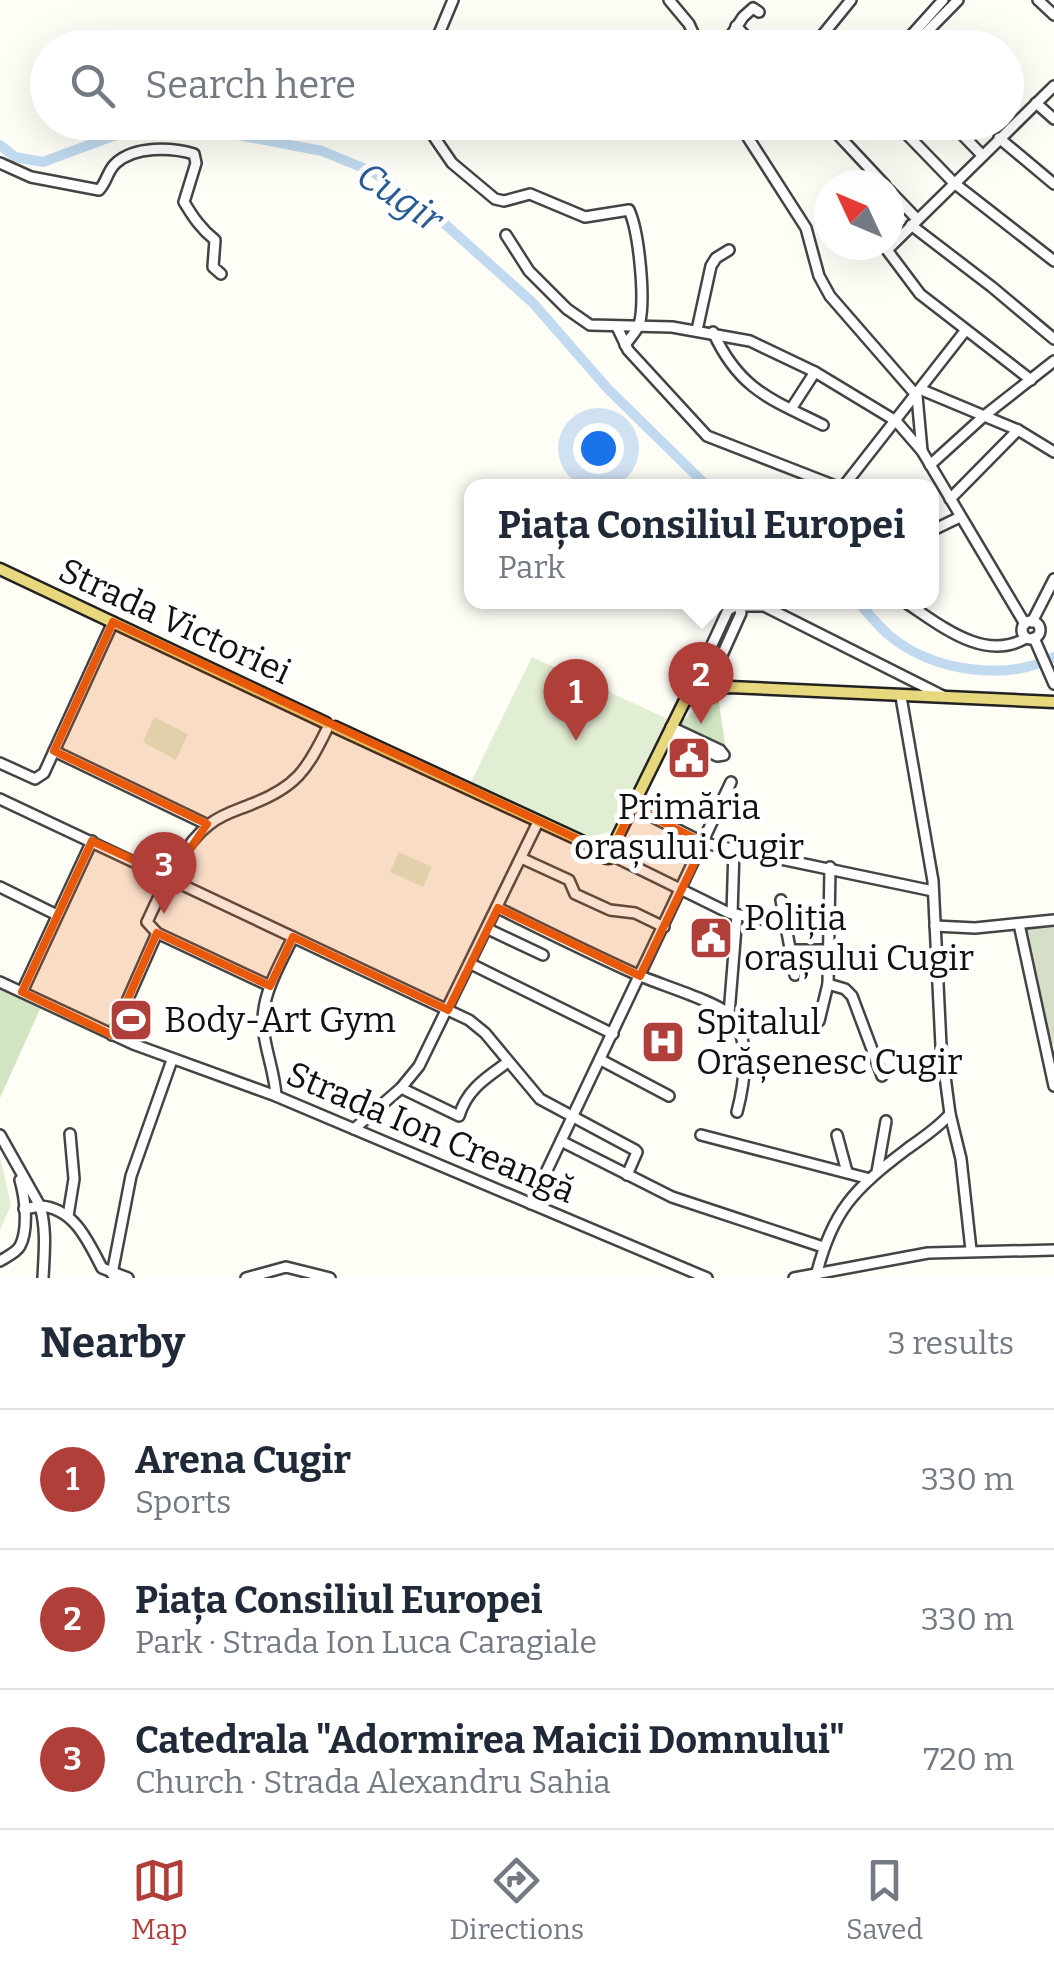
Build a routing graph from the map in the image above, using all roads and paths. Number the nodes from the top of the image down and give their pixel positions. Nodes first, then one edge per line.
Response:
1 (453, 0) edge
2 (669, 0) edge
3 (851, 0) edge
4 (943, 0) edge
5 (958, 0) edge
6 (1038, 0) edge
7 (760, 12) dead end
8 (1054, 16) edge
9 (736, 26) junction
10 (440, 30) edge
11 (692, 30) edge
12 (734, 30) edge
13 (740, 30) edge
14 (827, 30) edge
15 (916, 30) edge
16 (928, 30) edge
17 (1054, 86) edge
18 (1036, 103) junction
19 (1024, 112) edge
20 (1054, 120) edge
21 (436, 140) edge
22 (750, 140) edge
23 (843, 140) edge
24 (912, 140) edge
25 (967, 140) edge
26 (997, 140) edge
27 (1001, 140) edge
28 (982, 155) junction
29 (0, 163) edge
30 (871, 170) edge
31 (954, 183) junction
32 (1054, 184) edge
33 (904, 209) edge
34 (914, 222) junction
35 (506, 235) dead end
36 (729, 250) dead end
37 (1054, 261) edge
38 (221, 274) dead end
39 (638, 326) junction
40 (617, 327) junction
41 (697, 330) junction
42 (966, 331) junction
43 (713, 332) junction
44 (1054, 339) edge
45 (625, 345) junction
46 (1054, 362) edge
47 (816, 372) junction
48 (1030, 380) junction
49 (919, 393) junction
50 (791, 409) junction
51 (984, 416) junction
52 (896, 421) junction
53 (824, 425) dead end
54 (1018, 430) junction
55 (922, 451) junction
56 (1054, 452) edge
57 (930, 465) junction
58 (822, 479) edge
59 (847, 479) edge
60 (938, 479) edge
61 (939, 480) edge
62 (950, 499) junction
63 (960, 517) junction
64 (939, 527) edge
65 (0, 569) edge
66 (1054, 579) edge
67 (739, 609) edge
68 (770, 609) edge
69 (915, 609) edge
70 (113, 622) junction
71 (1052, 629) edge
72 (1032, 632) junction
73 (909, 677) junction
74 (1054, 684) edge
75 (697, 693) junction
76 (904, 697) junction
77 (946, 697) junction
78 (1054, 702) edge
79 (329, 726) junction
80 (672, 727) junction
81 (54, 752) junction
82 (719, 753) dead end
83 (0, 763) edge
84 (732, 782) dead end
85 (0, 799) edge
86 (633, 808) junction
87 (538, 822) junction
88 (208, 825) junction
89 (92, 841) junction
90 (704, 843) junction
91 (734, 848) junction
92 (609, 851) junction
93 (521, 858) junction
94 (830, 867) junction
95 (168, 876) junction
96 (0, 887) edge
97 (681, 890) junction
98 (933, 891) junction
99 (782, 900) dead end
100 (498, 908) junction
101 (734, 914) junction
102 (57, 915) junction
103 (1054, 920) edge
104 (786, 922) junction
105 (827, 924) junction
106 (1019, 924) junction
107 (664, 926) junction
108 (935, 926) junction
109 (488, 929) junction
110 (157, 933) junction
111 (293, 937) junction
112 (792, 950) junction
113 (827, 950) junction
114 (543, 956) dead end
115 (471, 964) junction
116 (795, 975) dead end
117 (640, 976) junction
118 (0, 982) edge
119 (828, 984) junction
120 (270, 986) junction
121 (22, 992) junction
122 (448, 1010) junction
123 (728, 1013) junction
124 (820, 1021) dead end
125 (613, 1034) junction
126 (112, 1035) junction
127 (172, 1060) junction
128 (601, 1060) junction
129 (508, 1062) junction
130 (882, 1076) dead end
131 (1054, 1086) edge
132 (400, 1088) junction
133 (276, 1096) junction
134 (668, 1096) dead end
135 (737, 1112) dead end
136 (950, 1114) junction
137 (572, 1118) junction
138 (886, 1121) dead end
139 (354, 1130) junction
140 (70, 1134) dead end
141 (0, 1135) edge
142 (701, 1135) dead end
143 (837, 1135) dead end
144 (561, 1141) junction
145 (16, 1165) junction
146 (847, 1172) junction
147 (627, 1175) junction
148 (874, 1176) junction
149 (531, 1204) junction
150 (40, 1206) junction
151 (24, 1209) junction
152 (68, 1216) junction
153 (823, 1247) junction
154 (971, 1250) junction
155 (1054, 1250) edge
156 (0, 1261) edge
157 (112, 1274) junction
158 (816, 1275) edge
159 (43, 1278) edge
160 (128, 1278) edge
161 (246, 1278) edge
162 (330, 1278) edge
163 (708, 1278) edge
164 (794, 1278) edge

1 - 10 street
2 - 11 street
3 - 14 street
4 - 15 street
5 - 16 street
6 - 8 street
7 - 9 street
9 - 12 street
9 - 13 street
17 - 18 street
18 - 19 street
18 - 20 street
21 - 39 street
22 - 49 street
23 - 30 street
24 - 31 street
25 - 28 street
26 - 28 street
27 - 32 street
28 - 31 street
29 - 38 street
31 - 34 street
31 - 37 street
33 - 34 street
34 - 42 street
34 - 44 street
35 - 40 street
36 - 41 street
39 - 40 street
39 - 41 street
39 - 45 street
40 - 45 street
41 - 43 street
42 - 48 street
42 - 49 street
43 - 47 street
43 - 50 street
45 - 58 street
46 - 48 street
47 - 50 street
47 - 52 street
48 - 51 street
49 - 51 street
49 - 52 street
49 - 55 street
50 - 53 street
51 - 54 street
51 - 57 street
52 - 55 street
52 - 59 street
54 - 56 street
54 - 62 street
55 - 57 street
57 - 60 street
61 - 62 street
62 - 63 street
63 - 64 street
63 - 72 street
65 - 70 main road, Strada Victoriei
66 - 72 street
67 - 75 street
68 - 73 street
69 - 72 street
70 - 79 main road, Strada Victoriei
70 - 81 street
71 - 72 street
72 - 74 street
73 - 76 street
73 - 77 street
75 - 76 main road
75 - 80 main road
76 - 77 main road
76 - 98 street
77 - 78 main road
79 - 87 main road, Strada Victoriei
79 - 88 street
80 - 82 street
80 - 86 main road
81 - 83 street
81 - 88 street
84 - 90 street
85 - 89 street
86 - 90 street
86 - 92 main road
87 - 92 main road, Strada Victoriei
87 - 93 street
88 - 95 street
89 - 95 street
89 - 102 street
90 - 91 street
90 - 97 street
91 - 94 street
91 - 101 street
92 - 97 street, Strada Victoriei
93 - 100 street
93 - 107 street
94 - 98 street
94 - 105 street
95 - 110 street
95 - 111 street
96 - 102 street
97 - 101 street, Strada Victoriei
97 - 107 street
98 - 108 street
99 - 104 street
100 - 109 street
100 - 117 street
101 - 104 street, Strada Victoriei
101 - 123 street
102 - 121 street
103 - 106 street
104 - 105 street, Strada Victoriei
104 - 112 street
105 - 113 street
106 - 108 street
106 - 131 street
107 - 117 street
108 - 136 street
109 - 114 street
109 - 115 street
110 - 120 street
110 - 126 street
111 - 120 street
111 - 122 street
112 - 113 street
112 - 116 street
113 - 119 street
115 - 122 street
115 - 125 street
117 - 123 street
117 - 125 street
118 - 121 street, Strada Ion Creangă
119 - 124 street
119 - 130 street
120 - 133 street
121 - 126 street, Strada Ion Creangă
122 - 129 street
122 - 132 street
123 - 135 street
125 - 128 street
126 - 127 street, Strada Ion Creangă
127 - 133 street, Strada Ion Creangă
127 - 157 street
128 - 134 street
128 - 137 street
129 - 132 street
129 - 137 street
132 - 139 street
133 - 139 street, Strada Ion Creangă
136 - 148 street
136 - 154 street
137 - 144 street
137 - 147 street
138 - 148 street
139 - 149 street, Strada Ion Creangă
140 - 152 street
141 - 145 street
142 - 146 street
143 - 146 street
144 - 147 street
144 - 149 street
145 - 150 street
145 - 151 street
146 - 148 street
147 - 153 street
148 - 153 street
149 - 163 street, Strada Ion Creangă
150 - 151 street
150 - 152 street
150 - 159 street
151 - 156 street
152 - 157 street
153 - 158 street
154 - 155 street
154 - 158 street
157 - 160 street
158 - 164 street
161 - 162 street

